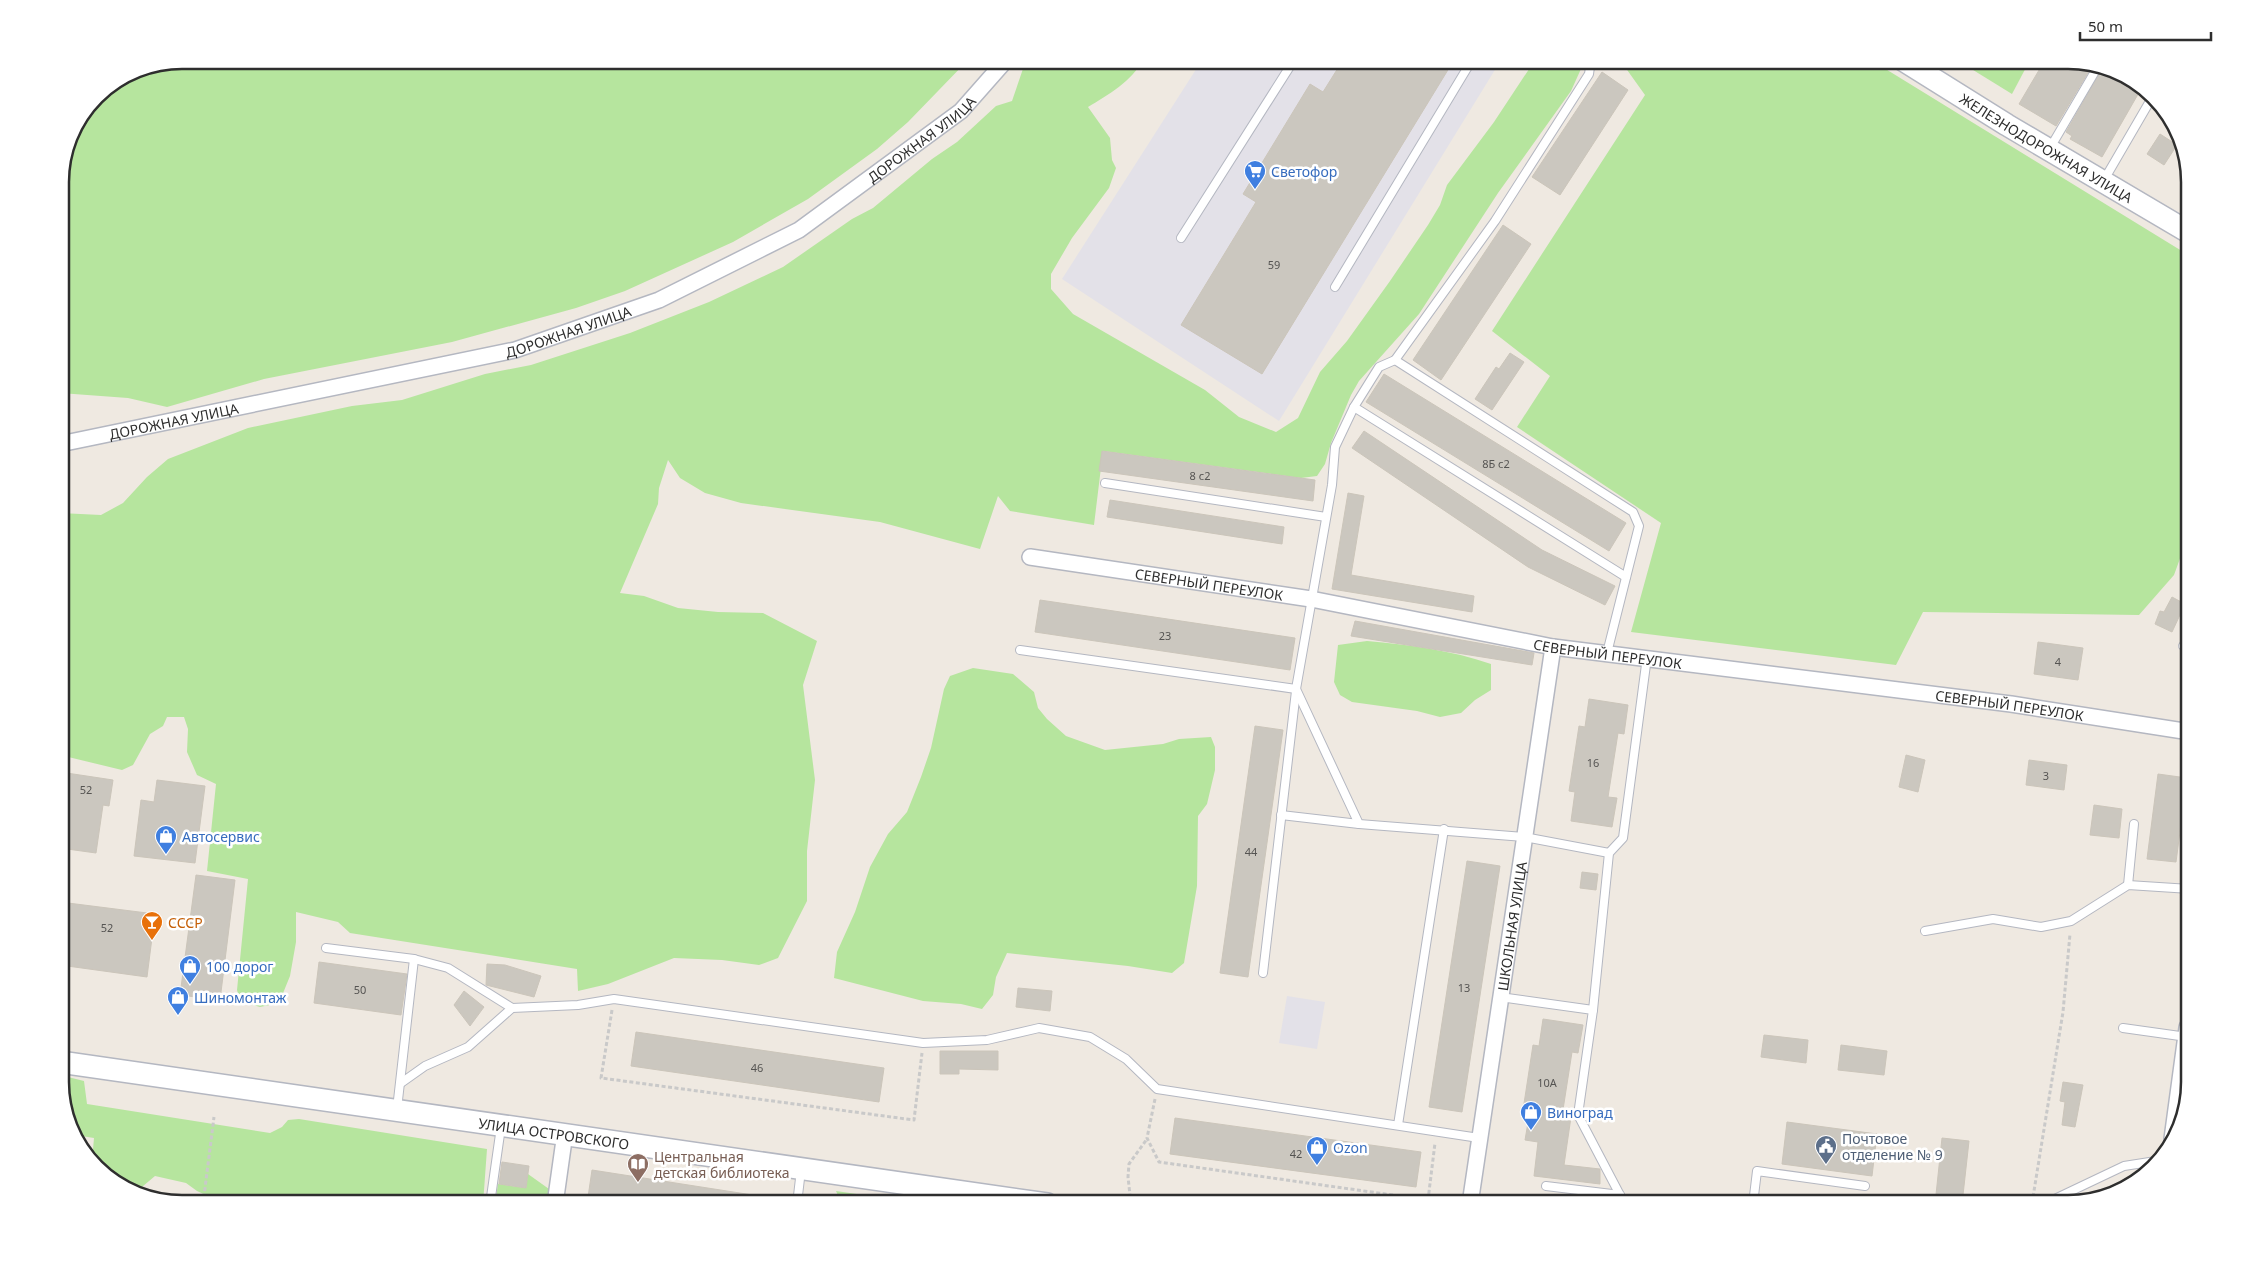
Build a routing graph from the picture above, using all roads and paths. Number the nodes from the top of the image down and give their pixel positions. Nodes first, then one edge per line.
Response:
1 (998, 69) edge
2 (1288, 69) edge
3 (1467, 69) edge
4 (1590, 69) edge
5 (1918, 69) edge
6 (2094, 72) edge
7 (2149, 103) edge
8 (2049, 150) junction
9 (2103, 182) junction
10 (2181, 228) edge
11 (1181, 238) dead end
12 (1335, 287) dead end
13 (1395, 360) junction
14 (1354, 407) junction
15 (69, 442) edge
16 (1105, 483) dead end
17 (1326, 517) junction
18 (1030, 557) dead end
19 (1626, 578) junction
20 (1311, 599) junction
21 (1553, 647) junction
22 (1020, 650) dead end
23 (1607, 652) junction
24 (1647, 657) junction
25 (1296, 689) junction
26 (2181, 731) edge
27 (1281, 815) junction
28 (1359, 824) junction
29 (2134, 824) dead end
30 (1444, 829) junction
31 (1524, 837) junction
32 (1609, 853) junction
33 (2128, 885) junction
34 (2181, 888) edge
35 (2071, 921) junction
36 (1925, 931) dead end
37 (326, 948) dead end
38 (414, 959) junction
39 (1263, 973) dead end
40 (1500, 997) junction
41 (614, 999) junction
42 (512, 1008) junction
43 (1593, 1010) junction
44 (2122, 1028) dead end
45 (2181, 1032) edge
46 (923, 1043) junction
47 (69, 1063) edge
48 (401, 1083) junction
49 (1157, 1089) junction
50 (397, 1109) junction
51 (214, 1117) dead end
52 (502, 1125) junction
53 (1398, 1125) junction
54 (1436, 1132) junction
55 (565, 1133) junction
56 (1147, 1138) junction
57 (1479, 1138) junction
58 (2147, 1163) edge
59 (801, 1168) junction
60 (1546, 1186) dead end
61 (1865, 1186) dead end
62 (204, 1195) edge
63 (491, 1195) edge
64 (556, 1195) edge
65 (797, 1195) edge
66 (985, 1195) edge
67 (1130, 1195) edge
68 (1392, 1195) edge
69 (1429, 1195) edge
70 (1471, 1195) edge
71 (1620, 1195) joint
72 (1754, 1195) edge
73 (2033, 1195) edge
74 (2063, 1195) edge

1 - 15 street, ДОРОЖНАЯ УЛИЦА
2 - 11 lane
3 - 12 lane
4 - 13 lane
5 - 8 main road, ЖЕЛЕЗНОДОРОЖНАЯ УЛИЦА
6 - 8 lane
7 - 9 lane
8 - 9 main road, ЖЕЛЕЗНОДОРОЖНАЯ УЛИЦА
9 - 10 main road, ЖЕЛЕЗНОДОРОЖНАЯ УЛИЦА
13 - 14 lane
13 - 19 lane
14 - 17 lane
14 - 19 lane
16 - 17 lane
17 - 20 lane
18 - 20 street, СЕВЕРНЫЙ ПЕРЕУЛОК
19 - 23 lane
20 - 21 street, СЕВЕРНЫЙ ПЕРЕУЛОК
20 - 25 lane
21 - 23 street, СЕВЕРНЫЙ ПЕРЕУЛОК
21 - 31 street, ШКОЛЬНАЯ УЛИЦА
22 - 25 lane
23 - 24 street, СЕВЕРНЫЙ ПЕРЕУЛОК
24 - 26 street, СЕВЕРНЫЙ ПЕРЕУЛОК
24 - 32 lane
25 - 27 lane
25 - 28 lane
27 - 28 lane
27 - 39 lane
28 - 30 lane
29 - 33 lane
30 - 31 lane
30 - 53 lane
31 - 32 lane
31 - 40 street, ШКОЛЬНАЯ УЛИЦА
32 - 43 lane
33 - 34 lane
33 - 35 lane
35 - 36 lane
35 - 73 path
37 - 38 lane
38 - 42 lane
38 - 48 lane
40 - 43 lane
40 - 57 street, ШКОЛЬНАЯ УЛИЦА
41 - 42 lane
41 - 46 lane
41 - 46 path
42 - 48 lane
43 - 71 lane
44 - 45 lane
46 - 49 lane
47 - 50 main road, УЛИЦА ОСТРОВСКОГО
48 - 50 lane
49 - 53 lane
49 - 56 path
50 - 52 main road, УЛИЦА ОСТРОВСКОГО
51 - 62 path
52 - 55 main road, УЛИЦА ОСТРОВСКОГО
52 - 63 lane
53 - 54 lane
54 - 57 lane
54 - 69 path
55 - 59 main road, УЛИЦА ОСТРОВСКОГО
55 - 64 street
56 - 67 path
56 - 68 path
57 - 70 street, ШКОЛЬНАЯ УЛИЦА
58 - 74 lane
59 - 65 lane
59 - 66 main road, УЛИЦА ОСТРОВСКОГО
60 - 71 lane
61 - 72 lane

